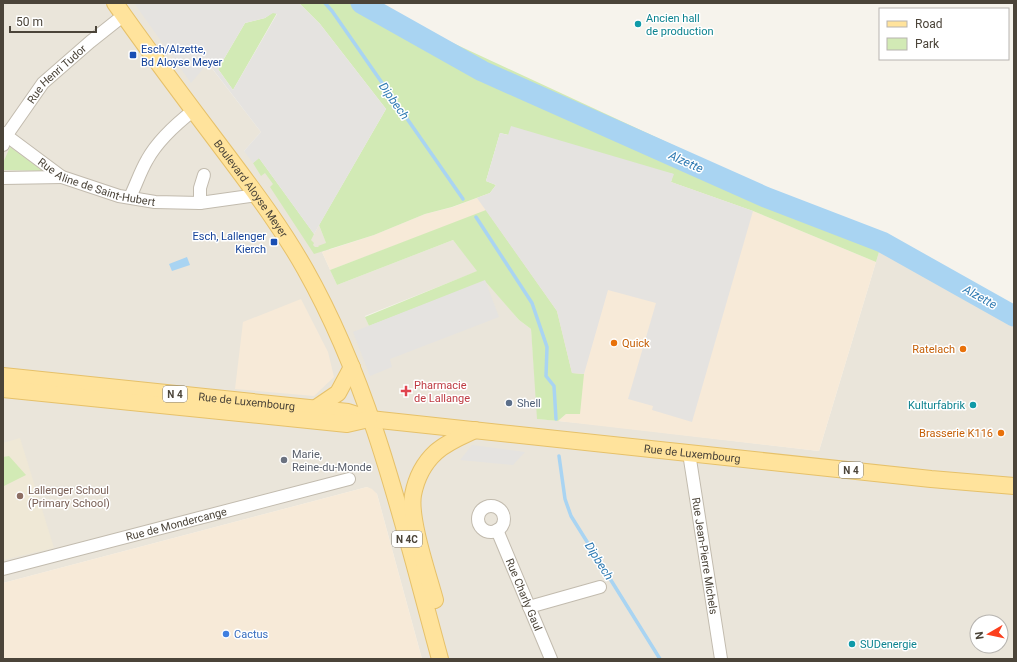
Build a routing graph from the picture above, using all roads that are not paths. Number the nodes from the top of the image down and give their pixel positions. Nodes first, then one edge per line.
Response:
1 (119, 9) edge
2 (194, 110) junction
3 (4, 138) edge
4 (204, 175) dead end
5 (62, 177) junction
6 (3, 178) edge
7 (257, 195) junction
8 (130, 198) junction
9 (200, 202) junction
10 (352, 367) junction
11 (3, 376) edge
12 (3, 389) edge
13 (316, 408) junction
14 (370, 419) junction
15 (475, 430) junction
16 (689, 453) junction
17 (349, 479) dead end
18 (1014, 486) edge
19 (497, 530) dead end
20 (3, 569) edge
21 (600, 587) dead end
22 (529, 607) junction
23 (440, 659) edge
24 (551, 659) edge
25 (721, 659) edge

1 - 2 main road, Boulevard Aloyse Meyer
1 - 3 street, Rue Henri Tudor
2 - 7 main road, Boulevard Aloyse Meyer
2 - 8 street
3 - 5 street, Rue Aline de Saint-Hubert
4 - 9 street
5 - 6 street
5 - 8 street, Rue Aline de Saint-Hubert
7 - 9 street, Rue Aline de Saint-Hubert
7 - 10 main road, Boulevard Aloyse Meyer
8 - 9 street, Rue Aline de Saint-Hubert
10 - 13 main road
10 - 14 main road, Boulevard Aloyse Meyer
11 - 13 main road, Rue de Luxembourg / N 4
12 - 14 main road, Rue de Luxembourg / N 4
13 - 14 main road, Rue de Luxembourg / N 4
14 - 15 main road, Rue de Luxembourg / N 4
14 - 23 main road, N 4C
15 - 16 main road, Rue de Luxembourg / N 4
15 - 23 main road
16 - 18 main road, Rue de Luxembourg / N 4
16 - 25 street, Rue Jean-Pierre Michels
17 - 20 street, Rue de Mondercange
19 - 22 street, Rue Charly Gaul
21 - 22 street
22 - 24 street, Rue Charly Gaul

